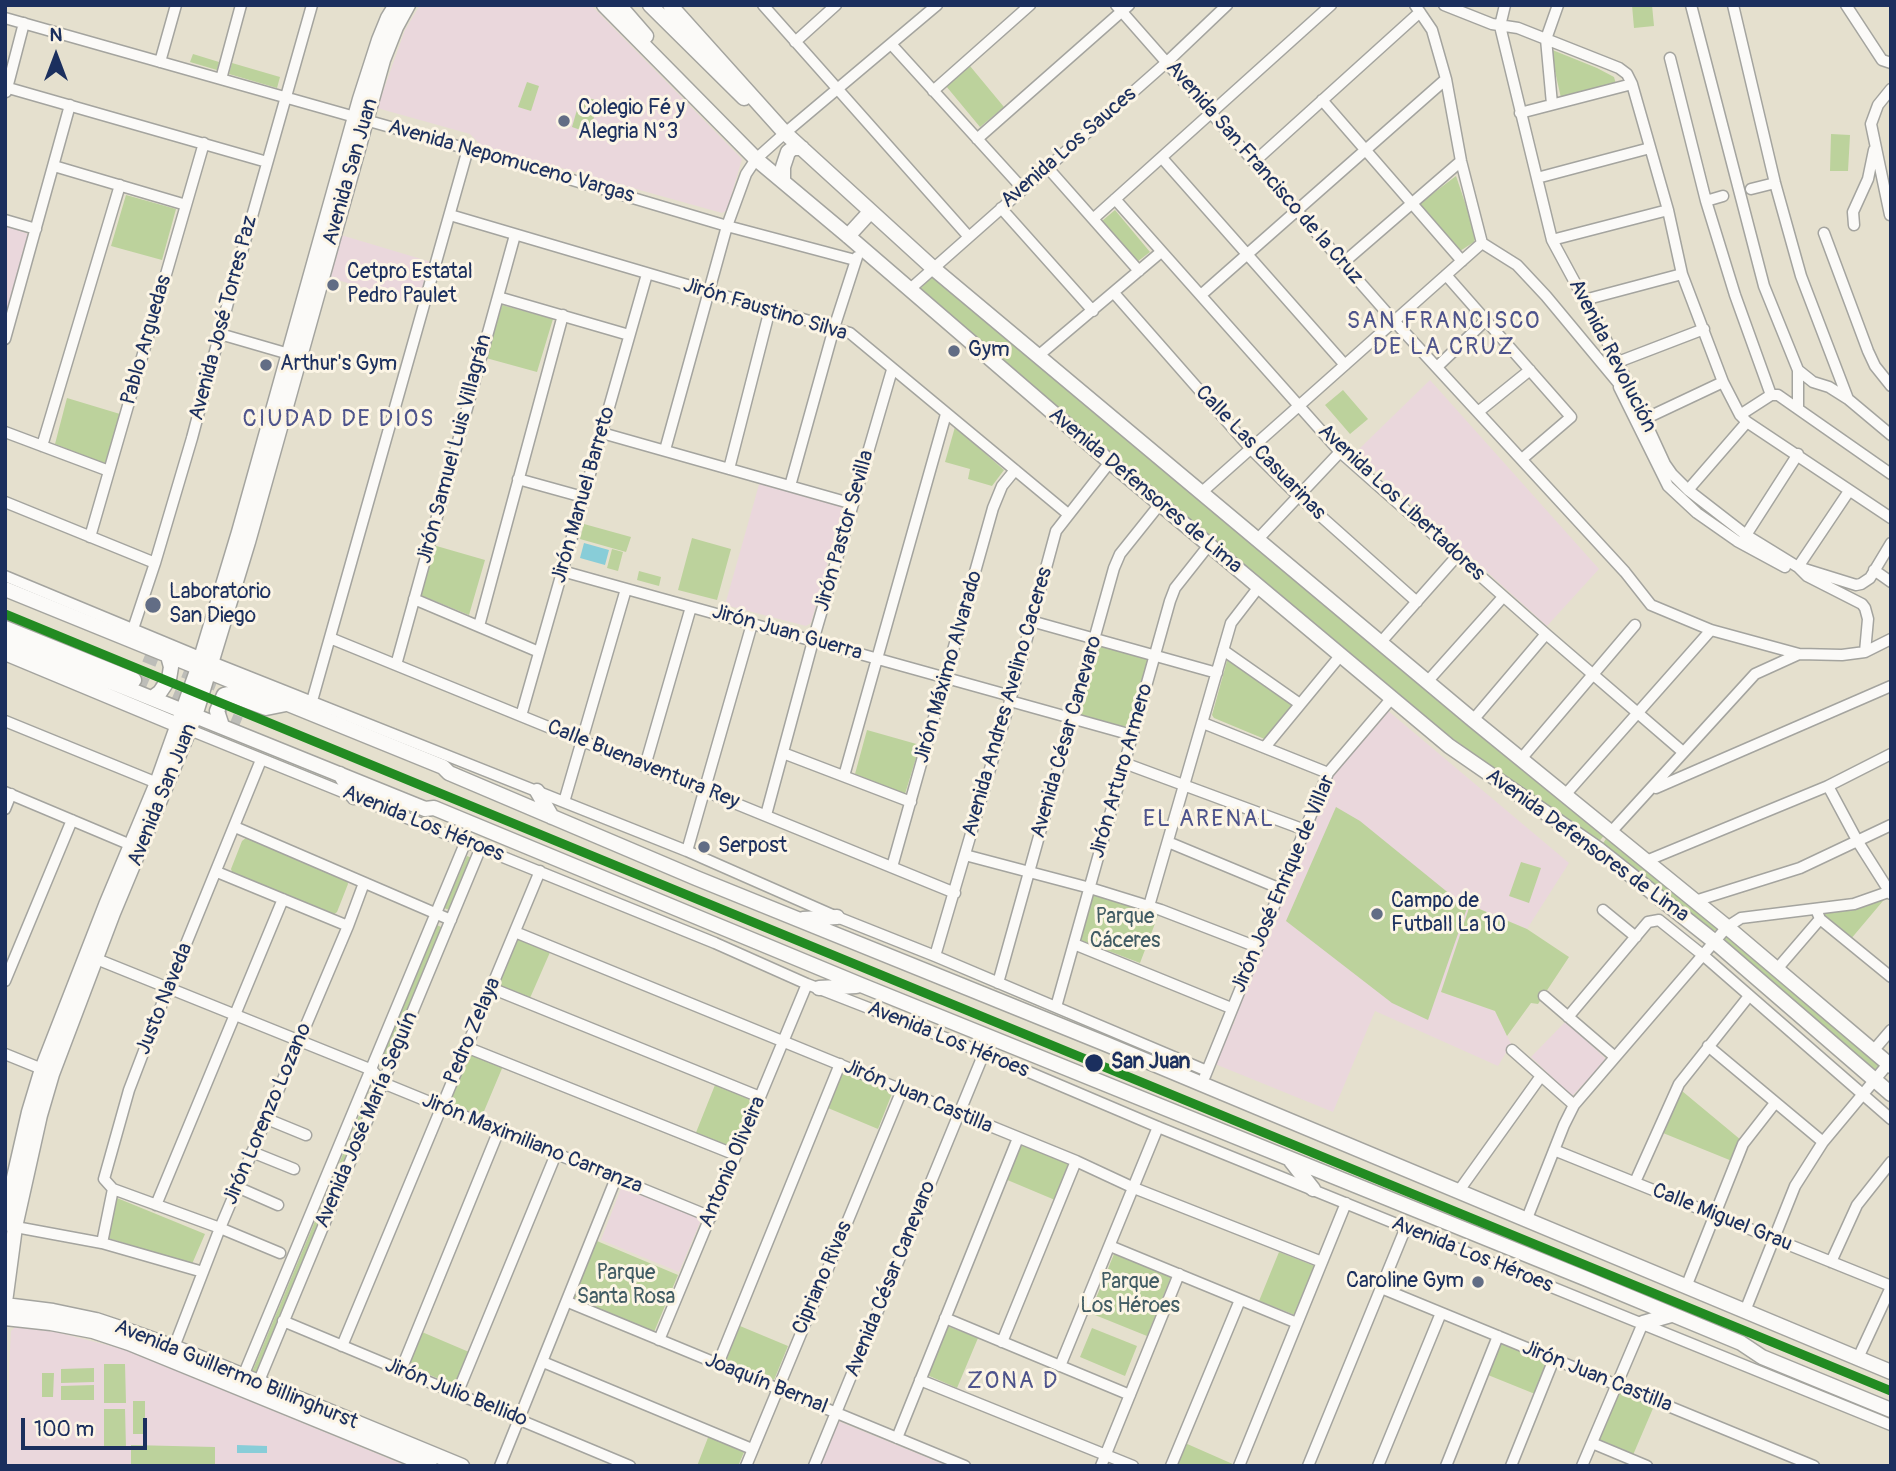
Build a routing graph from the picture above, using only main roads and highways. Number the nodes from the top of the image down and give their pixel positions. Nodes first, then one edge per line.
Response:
1 (408, 5) edge
2 (604, 5) edge
3 (620, 5) edge
4 (650, 5) edge
5 (670, 5) edge
6 (392, 10) edge
7 (360, 119) junction
8 (730, 133) junction
9 (785, 133) junction
10 (802, 148) junction
11 (783, 181) junction
12 (870, 212) junction
13 (848, 236) junction
14 (5, 589) edge
15 (5, 599) edge
16 (5, 628) edge
17 (5, 639) edge
18 (5, 653) edge
19 (145, 655) tunnel mouth
20 (168, 656) junction
21 (205, 665) junction
22 (134, 680) tunnel mouth
23 (152, 698) junction
24 (287, 708) junction
25 (187, 720) junction
26 (240, 724) tunnel mouth
27 (222, 726) junction
28 (340, 774) junction
29 (537, 791) road end
30 (354, 797) road end
31 (434, 808) junction
32 (552, 817) junction
33 (136, 847) junction
34 (837, 917) road end
35 (797, 920) junction
36 (91, 957) junction
37 (861, 985) junction
38 (813, 986) road end
39 (1889, 1065) edge
40 (1891, 1094) edge
41 (1290, 1160) junction
42 (1313, 1189) road end
43 (9, 1223) edge
44 (5, 1304) edge
45 (1671, 1315) junction
46 (5, 1318) edge
47 (1643, 1323) road end
48 (1741, 1343) junction
49 (1785, 1366) junction
50 (1889, 1367) edge
51 (241, 1382) junction
52 (1793, 1385) road end
53 (256, 1388) junction
54 (1891, 1402) edge
55 (1891, 1410) edge
56 (430, 1466) edge
57 (462, 1466) edge

1 - 7 main road, Avenida San Juan
2 - 8 main road, Avenida Defensores de Lima
3 - 8 main road
4 - 9 main road
5 - 9 main road, Avenida Defensores de Lima
6 - 7 main road, Avenida San Juan
7 - 21 main road, Avenida San Juan
7 - 21 main road, Avenida San Juan
8 - 11 main road, Avenida Defensores de Lima
9 - 10 main road, Avenida Defensores de Lima
10 - 11 main road
10 - 12 main road, Avenida Defensores de Lima
11 - 13 main road, Avenida Defensores de Lima
12 - 13 main road
12 - 39 main road, Avenida Defensores de Lima
13 - 40 main road, Avenida Defensores de Lima
14 - 20 main road
15 - 19 main road
16 - 22 main road
17 - 23 main road, Avenida Los Héroes
18 - 25 main road, Avenida Los Héroes
20 - 21 main road
20 - 23 main road
21 - 24 main road
21 - 25 main road, Avenida San Juan
23 - 25 main road, Avenida Los Héroes
24 - 27 main road
24 - 32 main road
25 - 27 main road, Avenida Los Héroes
25 - 33 main road, Avenida San Juan
25 - 33 main road, Avenida San Juan
26 - 31 main road, Avenida Los Héroes
27 - 28 main road, Avenida Los Héroes
28 - 30 main road
28 - 31 main road, Avenida Los Héroes
29 - 32 main road
31 - 37 main road, Avenida Los Héroes
32 - 35 main road
33 - 36 main road, Avenida San Juan
34 - 35 main road
35 - 50 main road
36 - 43 main road, Avenida San Juan
36 - 43 main road, Avenida San Juan
37 - 38 main road
37 - 41 main road, Avenida Los Héroes
41 - 42 main road
41 - 45 main road, Avenida Los Héroes
43 - 44 main road, Avenida San Juan
44 - 51 main road, Avenida Guillermo Billinghurst
45 - 47 main road
45 - 48 main road, Avenida Los Héroes
46 - 51 main road, Avenida Guillermo Billinghurst
48 - 49 main road, Avenida Los Héroes
48 - 54 main road
49 - 52 main road
49 - 55 main road, Avenida Los Héroes
51 - 53 main road, Avenida Guillermo Billinghurst
53 - 56 main road, Avenida Guillermo Billinghurst
53 - 57 main road, Avenida Guillermo Billinghurst

